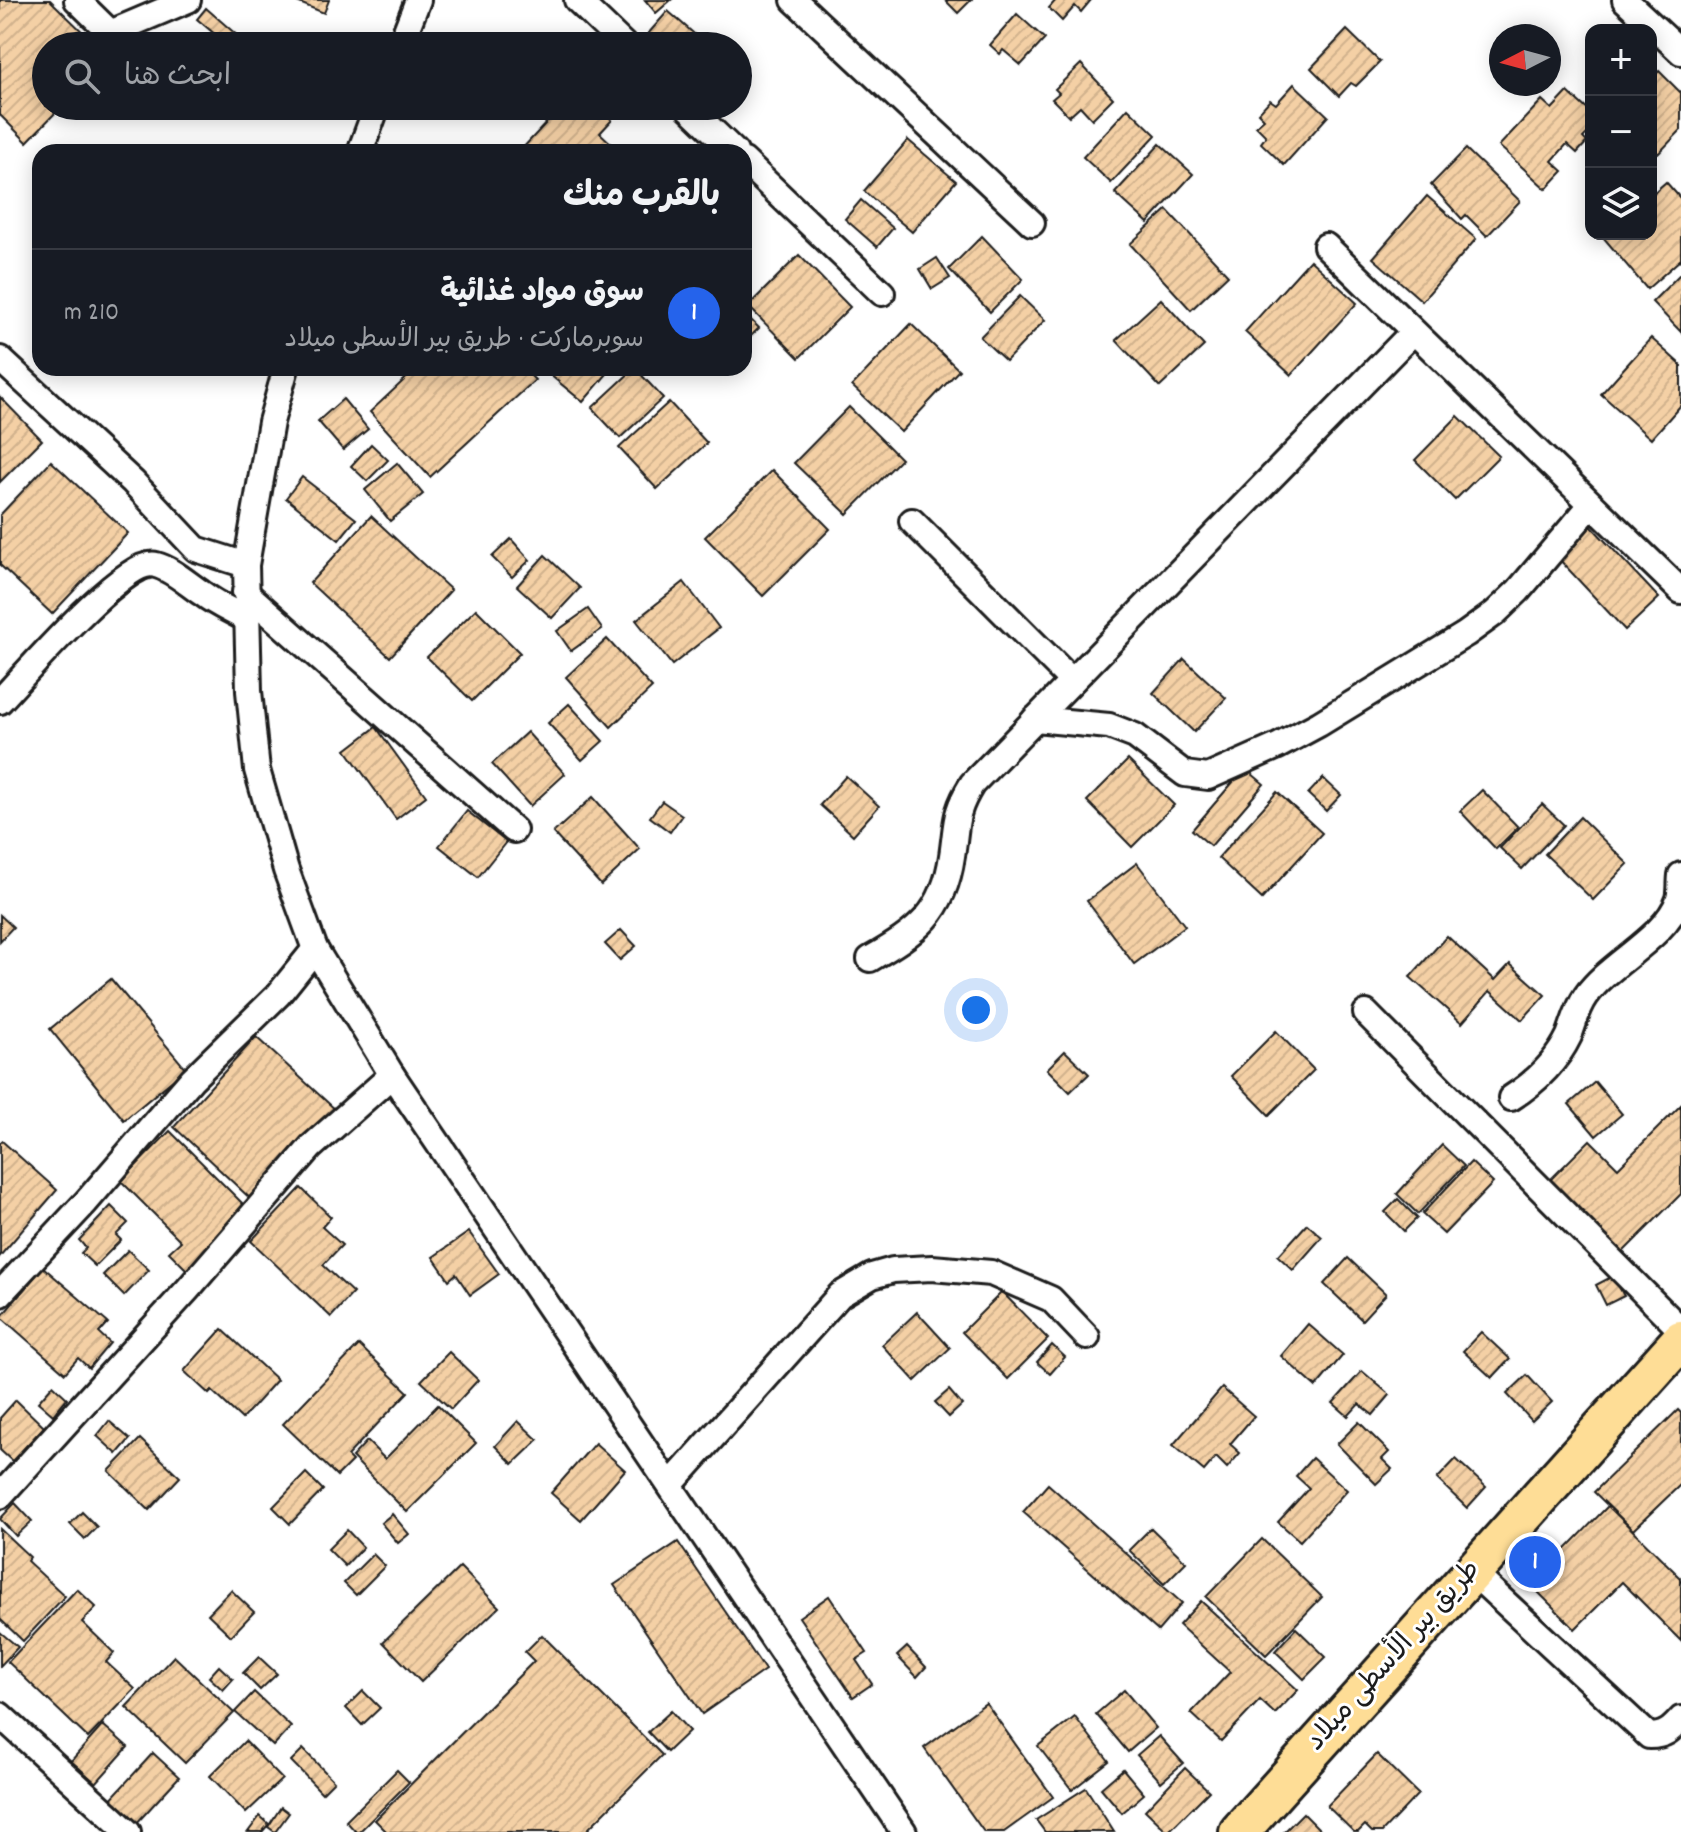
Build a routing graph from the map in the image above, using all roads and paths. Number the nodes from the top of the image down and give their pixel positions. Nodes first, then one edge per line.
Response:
1 (77, 0) edge
2 (188, 0) edge
3 (418, 0) edge
4 (577, 0) edge
5 (794, 0) edge
6 (1625, 0) edge
7 (109, 32) edge
8 (131, 32) edge
9 (405, 32) edge
10 (610, 32) edge
11 (1681, 52) edge
12 (372, 120) edge
13 (702, 120) edge
14 (363, 144) edge
15 (727, 144) edge
16 (752, 169) edge
17 (1032, 223) dead end
18 (1326, 246) dead end
19 (882, 293) dead end
20 (1413, 332) junction
21 (0, 359) edge
22 (284, 376) edge
23 (1591, 505) junction
24 (912, 521) dead end
25 (246, 565) junction
26 (1681, 591) edge
27 (245, 592) junction
28 (246, 619) junction
29 (1072, 681) junction
30 (0, 701) edge
31 (1035, 719) junction
32 (514, 830) dead end
33 (1681, 875) edge
34 (315, 949) junction
35 (870, 959) dead end
36 (1366, 1013) dead end
37 (392, 1075) junction
38 (1511, 1098) dead end
39 (0, 1294) edge
40 (1681, 1330) edge
41 (1087, 1337) dead end
42 (1681, 1340) edge
43 (671, 1484) junction
44 (0, 1496) edge
45 (1471, 1571) junction
46 (0, 1715) edge
47 (1681, 1719) edge
48 (128, 1832) edge
49 (904, 1832) edge
50 (1239, 1832) edge

1 - 7 street
2 - 8 street
3 - 9 street
4 - 10 street
5 - 17 street
6 - 11 street
12 - 14 street
13 - 15 street
16 - 19 street
18 - 20 street
20 - 23 street
20 - 29 street
21 - 25 street
22 - 25 street
23 - 26 street
23 - 31 street
24 - 29 street
25 - 27 street
27 - 28 street
27 - 32 street
28 - 30 street
28 - 34 street
29 - 31 street
31 - 35 street
33 - 38 street
34 - 37 street
34 - 39 street
36 - 40 street
37 - 43 street
37 - 44 street
41 - 43 street
42 - 45 main road, طريق بير الأسطى ميلاد
43 - 49 street
45 - 47 street
45 - 50 main road, طريق بير الأسطى ميلاد
46 - 48 street

